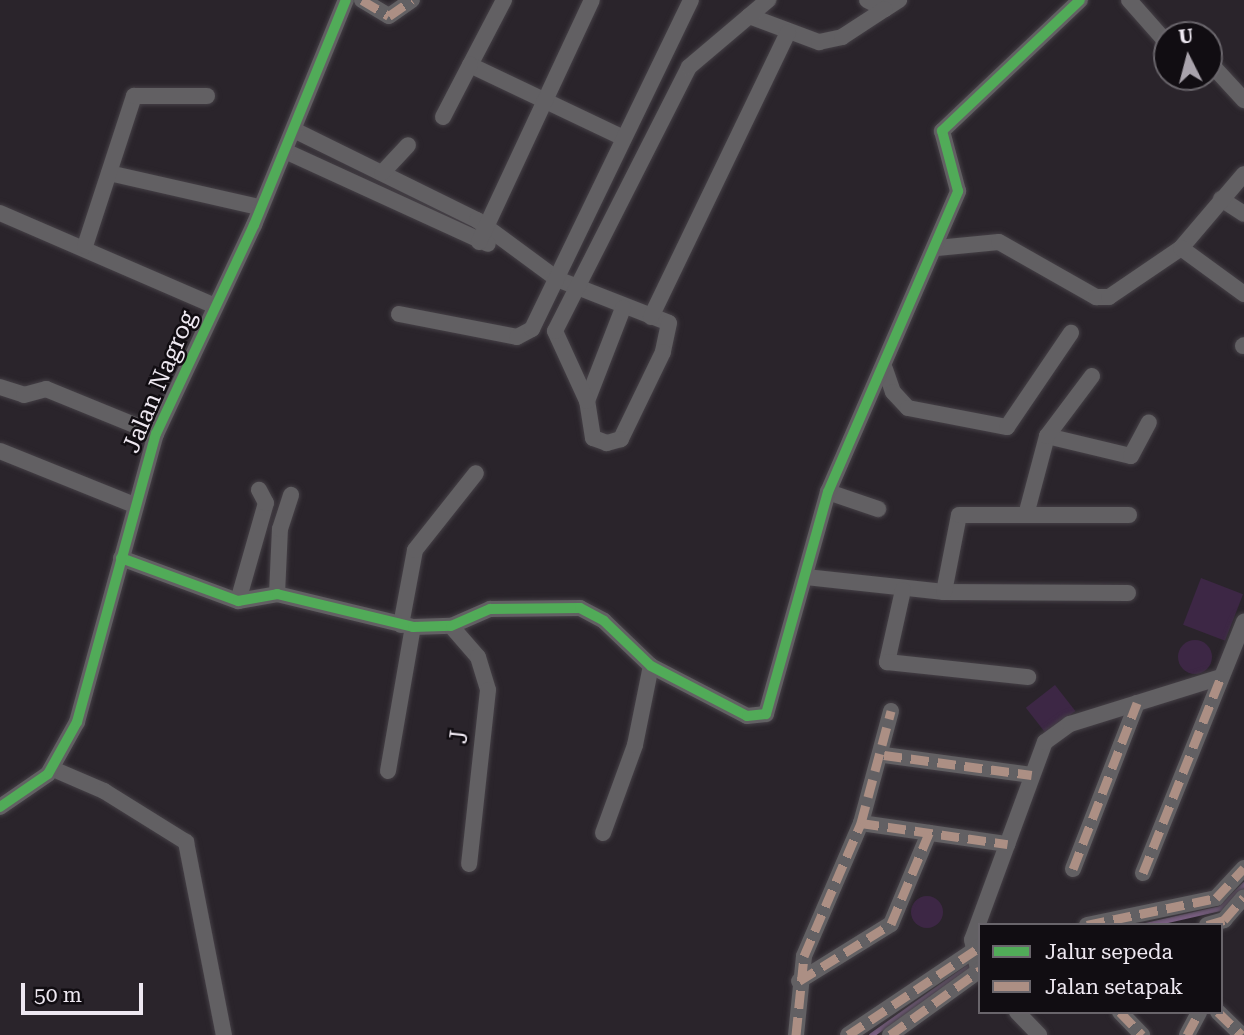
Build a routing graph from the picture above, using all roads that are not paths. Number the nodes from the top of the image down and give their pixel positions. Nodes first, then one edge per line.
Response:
1 (346, 0) edge
2 (362, 0) edge
3 (412, 0) edge
4 (504, 0) edge
5 (592, 0) edge
6 (691, 0) edge
7 (768, 0) edge
8 (867, 0) edge
9 (1080, 0) edge
10 (1129, 0) edge
11 (892, 4) edge
12 (750, 16) junction
13 (1153, 27) edge
14 (788, 32) junction
15 (470, 65) junction
16 (1223, 77) edge
17 (207, 96) dead end
18 (542, 99) junction
19 (1244, 100) edge
20 (443, 117) dead end
21 (294, 130) junction
22 (625, 138) junction
23 (408, 145) dead end
24 (285, 151) junction
25 (109, 173) junction
26 (382, 173) junction
27 (1244, 174) edge
28 (1221, 199) junction
29 (259, 207) junction
30 (0, 213) edge
31 (1244, 214) edge
32 (487, 226) junction
33 (479, 242) junction
34 (85, 246) junction
35 (937, 248) junction
36 (1181, 248) junction
37 (511, 250) junction
38 (557, 279) junction
39 (577, 287) junction
40 (1244, 294) edge
41 (215, 306) junction
42 (623, 308) junction
43 (399, 314) dead end
44 (651, 317) junction
45 (1071, 333) dead end
46 (885, 369) junction
47 (1092, 376) dead end
48 (0, 387) edge
49 (587, 401) junction
50 (1149, 422) dead end
51 (156, 434) junction
52 (1047, 436) junction
53 (0, 451) edge
54 (476, 473) dead end
55 (259, 490) dead end
56 (828, 492) junction
57 (291, 495) dead end
58 (134, 505) junction
59 (878, 509) dead end
60 (1026, 515) junction
61 (1129, 515) dead end
62 (121, 558) junction
63 (806, 577) junction
64 (902, 590) junction
65 (944, 592) junction
66 (1128, 593) dead end
67 (277, 594) junction
68 (238, 601) junction
69 (1244, 622) edge
70 (407, 626) junction
71 (450, 626) junction
72 (651, 666) junction
73 (1028, 677) dead end
74 (1221, 677) junction
75 (1137, 704) junction
76 (891, 711) dead end
77 (884, 755) junction
78 (53, 769) junction
79 (388, 771) dead end
80 (1032, 775) junction
81 (0, 807) edge
82 (861, 823) junction
83 (603, 833) dead end
84 (929, 833) junction
85 (1007, 844) junction
86 (469, 864) dead end
87 (1244, 868) edge
88 (1073, 869) dead end
89 (1143, 873) dead end
90 (1244, 897) edge
91 (983, 923) edge
92 (1097, 923) edge
93 (1214, 923) edge
94 (976, 947) edge
95 (978, 972) edge
96 (799, 981) junction
97 (1019, 1014) edge
98 (1123, 1014) edge
99 (1198, 1014) edge
100 (1221, 1014) edge
101 (223, 1035) edge
102 (796, 1035) edge
103 (848, 1035) edge
104 (890, 1035) edge
105 (1039, 1035) edge
106 (1142, 1035) edge
107 (1187, 1035) edge
108 (1241, 1035) edge

1 - 21 street, Jalan Nagrog
2 - 3 street
4 - 15 street
5 - 18 street
6 - 22 street
7 - 12 street
8 - 11 street
9 - 35 street
10 - 13 street
11 - 14 street
12 - 14 street
12 - 39 street
14 - 44 street
15 - 18 street
15 - 20 street
16 - 19 street
17 - 25 street
18 - 22 street
18 - 32 street
21 - 24 street, Jalan Nagrog
21 - 26 street
22 - 38 street
23 - 26 street
24 - 29 street, Jalan Nagrog
24 - 33 street
25 - 29 street
25 - 34 street
26 - 32 street
27 - 28 street
28 - 31 street
28 - 36 street
29 - 41 street, Jalan Nagrog
30 - 34 street
32 - 33 street
32 - 37 street
33 - 37 street
34 - 41 street
35 - 36 street
35 - 46 street
36 - 40 street
37 - 38 street
38 - 39 street
38 - 43 street
39 - 42 street
39 - 49 street
41 - 51 street, Jalan Nagrog
42 - 44 street
42 - 49 street
44 - 49 street
45 - 46 street
46 - 56 street
47 - 52 street
48 - 51 street
50 - 52 street
51 - 58 street, Jalan Nagrog
52 - 60 street
53 - 58 street
54 - 70 street
55 - 68 street
56 - 59 street
56 - 63 street
57 - 67 street
58 - 62 street, Jalan Nagrog
60 - 61 street
60 - 65 street
62 - 68 street
62 - 78 street, Jalan Nagrog
63 - 64 street
63 - 72 street
64 - 65 street
64 - 73 street
65 - 66 street
67 - 68 street
67 - 70 street
69 - 74 street
70 - 71 street
70 - 79 street
71 - 72 street
71 - 86 street, J
72 - 83 street
74 - 75 street
74 - 89 street
75 - 80 street
75 - 88 street
76 - 77 street
77 - 80 street
77 - 82 street
78 - 81 street, Jalan Nagrog
78 - 101 street
80 - 85 street
82 - 84 street
82 - 96 street
84 - 85 street
84 - 96 street
85 - 91 street
87 - 92 street
90 - 93 street
94 - 103 street
95 - 104 street
96 - 102 street
97 - 105 street
98 - 106 street
99 - 107 street
100 - 108 street

